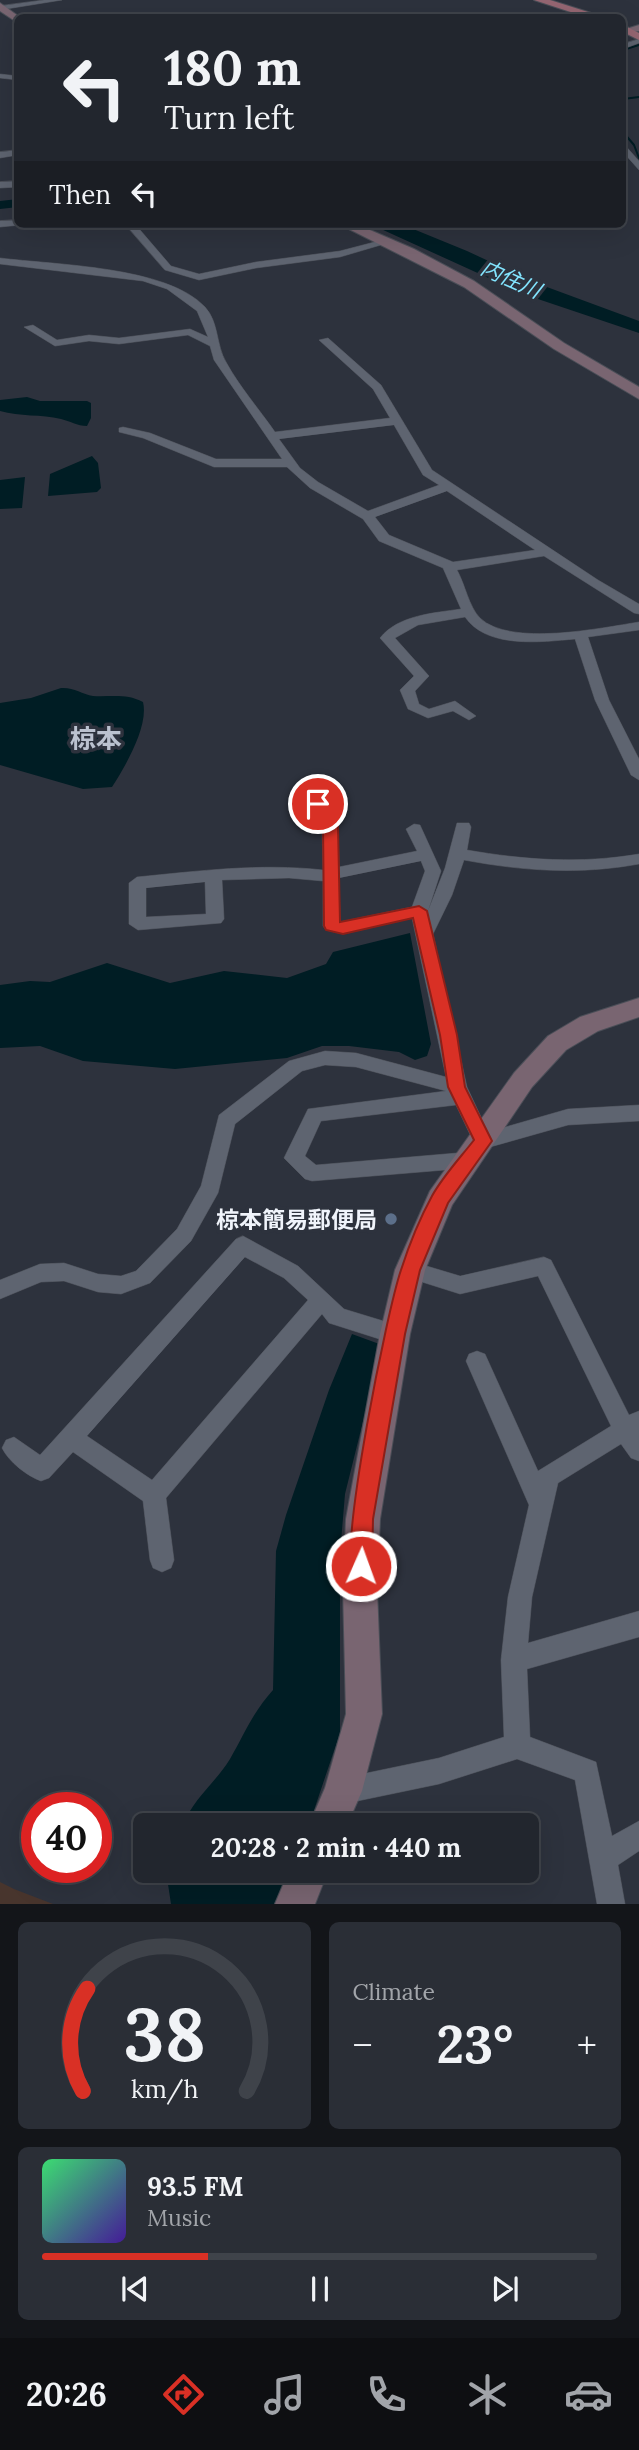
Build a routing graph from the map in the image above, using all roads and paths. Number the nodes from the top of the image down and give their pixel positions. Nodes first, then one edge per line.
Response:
1 (59, 0) edge
2 (540, 0) edge
3 (1, 7) edge
4 (588, 14) edge
5 (630, 29) edge
6 (639, 39) edge
7 (626, 150) edge
8 (639, 167) edge
9 (133, 228) edge
10 (354, 228) edge
11 (386, 242) junction
12 (0, 261) edge
13 (168, 268) junction
14 (145, 278) junction
15 (29, 327) dead end
16 (324, 340) dead end
17 (213, 344) junction
18 (639, 394) edge
19 (397, 421) junction
20 (123, 430) dead end
21 (271, 436) junction
22 (291, 463) junction
23 (445, 486) junction
24 (367, 516) junction
25 (547, 552) junction
26 (449, 567) junction
27 (639, 610) edge
28 (470, 612) junction
29 (639, 626) edge
30 (580, 635) junction
31 (469, 716) dead end
32 (639, 775) edge
33 (318, 804) dead end
34 (463, 827) dead end
35 (414, 829) dead end
36 (427, 854) junction
37 (460, 854) junction
38 (639, 859) edge
39 (213, 876) dead end
40 (330, 876) junction
41 (419, 911) junction
42 (425, 933) junction
43 (639, 1007) edge
44 (459, 1092) junction
45 (639, 1113) edge
46 (476, 1150) junction
47 (410, 1270) junction
48 (0, 1290) edge
49 (322, 1299) junction
50 (395, 1334) junction
51 (477, 1361) dead end
52 (631, 1425) edge
53 (71, 1438) junction
54 (14, 1448) dead end
55 (639, 1450) edge
56 (153, 1495) junction
57 (541, 1504) junction
58 (162, 1560) dead end
59 (639, 1624) edge
60 (514, 1660) junction
61 (517, 1746) junction
62 (343, 1791) junction
63 (333, 1813) edge
64 (639, 1835) edge
65 (603, 1858) junction
66 (304, 1883) edge
67 (295, 1904) edge
68 (611, 1904) edge

1 - 3 street
2 - 4 main road
5 - 6 main road
7 - 8 street
9 - 13 street
10 - 11 main road
11 - 13 street
11 - 18 main road
12 - 14 street
13 - 14 street
14 - 17 street
15 - 17 street
16 - 19 street
17 - 21 street
19 - 21 street
19 - 23 street
20 - 22 street
21 - 22 street
22 - 24 street
23 - 24 street
23 - 25 street
24 - 26 street
25 - 26 street
25 - 27 street
26 - 28 street
28 - 30 street
28 - 31 street
29 - 30 street
30 - 32 street
33 - 40 street
34 - 37 street
35 - 36 street
36 - 40 street
36 - 41 street
37 - 38 street
37 - 42 street
39 - 40 street
40 - 41 street
41 - 42 street
42 - 44 street
43 - 46 main road
44 - 46 street
44 - 46 street
44 - 48 street
45 - 46 street
46 - 47 main road
47 - 50 main road
47 - 52 street
49 - 50 street
49 - 53 street
49 - 56 street
50 - 62 main road
51 - 57 street
52 - 55 street
52 - 57 street
53 - 54 street
53 - 56 street
56 - 58 street
57 - 60 street
59 - 60 street
60 - 61 street
61 - 62 street
61 - 65 street
62 - 63 main road
64 - 65 street
65 - 68 street
66 - 67 main road

